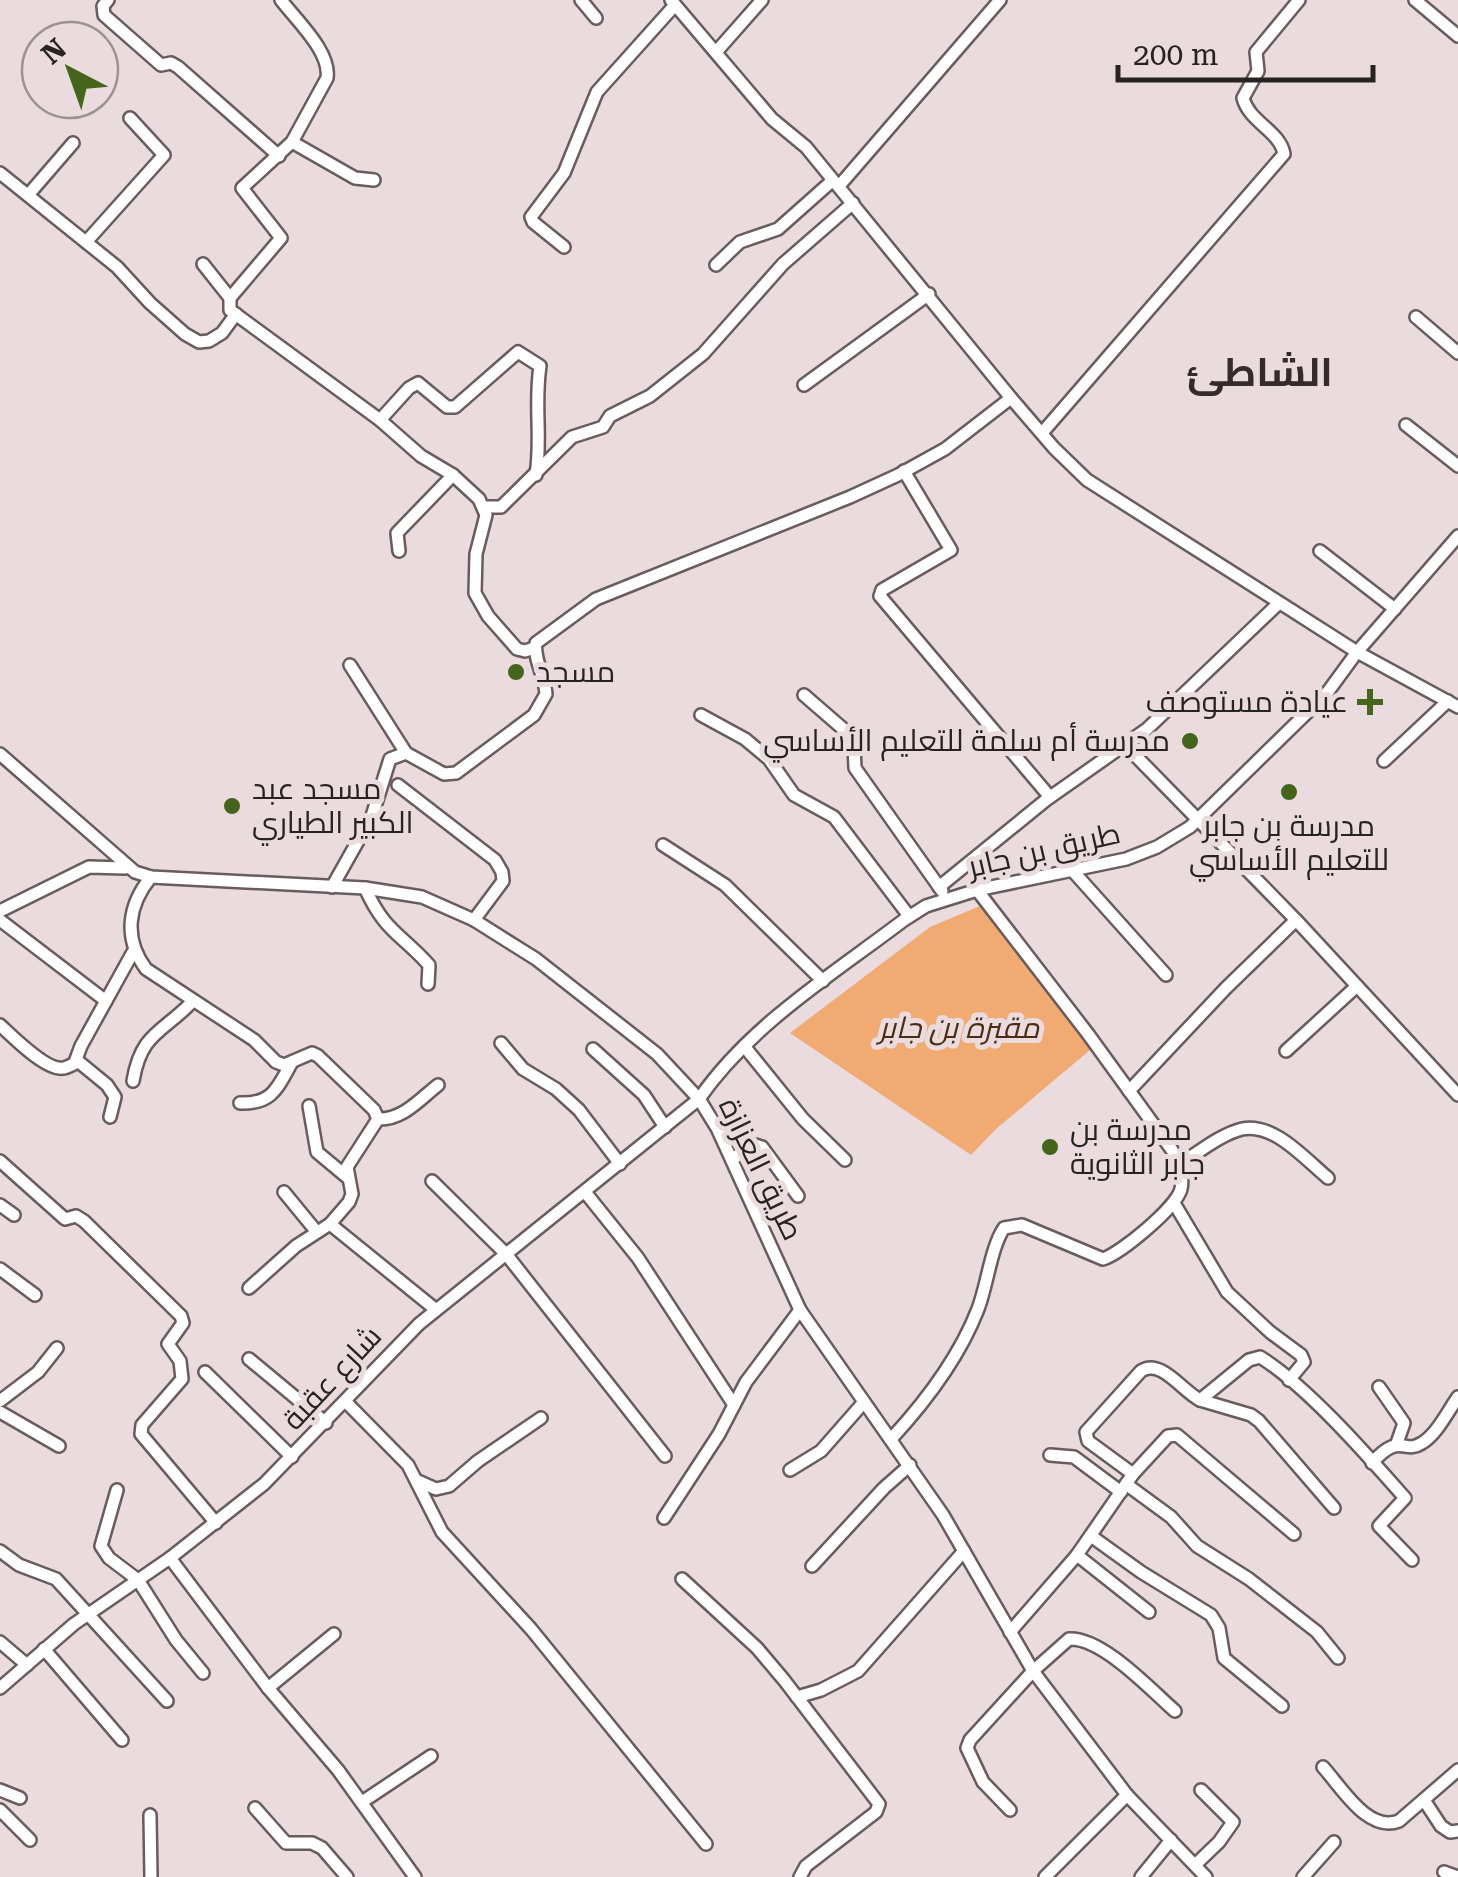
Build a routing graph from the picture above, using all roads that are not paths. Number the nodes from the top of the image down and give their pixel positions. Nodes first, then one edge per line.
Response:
1 (108, 0) edge
2 (281, 0) edge
3 (582, 0) edge
4 (762, 0) edge
5 (1000, 0) edge
6 (1299, 0) edge
7 (1416, 0) edge
8 (673, 2) edge
9 (596, 18) dead end
10 (1458, 36) edge
11 (717, 51) junction
12 (130, 118) dead end
13 (292, 142) junction
14 (74, 143) dead end
15 (280, 156) junction
16 (0, 173) edge
17 (374, 180) dead end
18 (836, 183) junction
19 (29, 194) junction
20 (853, 203) junction
21 (86, 242) junction
22 (564, 247) dead end
23 (203, 264) dead end
24 (716, 265) dead end
25 (928, 294) junction
26 (230, 298) junction
27 (236, 314) junction
28 (1416, 317) dead end
29 (1458, 353) edge
30 (804, 385) dead end
31 (1011, 398) junction
32 (380, 420) junction
33 (1406, 425) dead end
34 (1042, 434) junction
35 (1458, 466) edge
36 (904, 471) junction
37 (453, 475) junction
38 (536, 475) junction
39 (485, 506) junction
40 (1458, 536) edge
41 (1320, 551) dead end
42 (400, 552) dead end
43 (1278, 604) junction
44 (1395, 609) junction
45 (534, 648) junction
46 (1357, 652) junction
47 (350, 665) dead end
48 (804, 695) dead end
49 (1453, 704) edge
50 (701, 715) dead end
51 (1125, 745) junction
52 (406, 753) junction
53 (0, 754) edge
54 (1384, 761) dead end
55 (398, 784) dead end
56 (1050, 797) junction
57 (1199, 821) junction
58 (663, 845) dead end
59 (128, 869) junction
60 (1072, 870) junction
61 (152, 877) junction
62 (332, 887) junction
63 (366, 888) junction
64 (977, 890) junction
65 (943, 893) junction
66 (0, 911) edge
67 (909, 916) junction
68 (0, 920) edge
69 (474, 920) junction
70 (1296, 920) junction
71 (133, 952) junction
72 (1166, 975) dead end
73 (823, 981) junction
74 (428, 984) dead end
75 (1357, 986) junction
76 (106, 1001) junction
77 (192, 1002) junction
78 (0, 1026) edge
79 (501, 1043) dead end
80 (744, 1046) junction
81 (592, 1049) dead end
82 (1286, 1051) dead end
83 (75, 1062) junction
84 (292, 1062) junction
85 (133, 1081) dead end
86 (438, 1085) dead end
87 (1129, 1091) junction
88 (1458, 1095) edge
89 (699, 1100) junction
90 (240, 1103) dead end
91 (309, 1106) dead end
92 (110, 1117) dead end
93 (378, 1119) junction
94 (665, 1128) junction
95 (732, 1159) junction
96 (845, 1160) dead end
97 (0, 1162) edge
98 (620, 1164) junction
99 (1180, 1164) junction
100 (346, 1177) junction
101 (1328, 1178) dead end
102 (432, 1181) dead end
103 (284, 1192) dead end
104 (585, 1192) junction
105 (798, 1196) dead end
106 (1174, 1203) junction
107 (0, 1205) edge
108 (14, 1215) dead end
109 (330, 1224) junction
110 (316, 1231) junction
111 (506, 1254) junction
112 (0, 1269) edge
113 (249, 1288) dead end
114 (35, 1294) dead end
115 (436, 1309) junction
116 (800, 1310) junction
117 (57, 1348) dead end
118 (249, 1359) dead end
119 (205, 1372) dead end
120 (1289, 1380) junction
121 (1379, 1387) dead end
122 (1458, 1397) edge
123 (1200, 1400) junction
124 (0, 1401) edge
125 (346, 1402) junction
126 (864, 1402) junction
127 (734, 1405) junction
128 (0, 1412) edge
129 (541, 1418) dead end
130 (326, 1423) junction
131 (892, 1438) junction
132 (1397, 1444) junction
133 (59, 1446) dead end
134 (665, 1456) dead end
135 (1050, 1456) dead end
136 (292, 1457) junction
137 (1372, 1463) junction
138 (910, 1465) junction
139 (790, 1470) dead end
140 (418, 1481) junction
141 (1127, 1483) junction
142 (117, 1490) dead end
143 (1334, 1508) dead end
144 (664, 1518) dead end
145 (216, 1523) junction
146 (1294, 1534) dead end
147 (1091, 1536) junction
148 (0, 1551) edge
149 (964, 1551) junction
150 (1077, 1556) junction
151 (170, 1558) junction
152 (1412, 1560) dead end
153 (812, 1566) dead end
154 (682, 1578) dead end
155 (138, 1580) junction
156 (1149, 1612) dead end
157 (90, 1614) junction
158 (1010, 1632) junction
159 (334, 1634) dead end
160 (0, 1642) edge
161 (44, 1649) junction
162 (1338, 1658) dead end
163 (26, 1664) junction
164 (1033, 1671) junction
165 (203, 1673) dead end
166 (0, 1688) edge
167 (268, 1688) junction
168 (797, 1697) junction
169 (167, 1701) dead end
170 (1282, 1706) dead end
171 (1175, 1711) dead end
172 (122, 1740) dead end
173 (432, 1756) dead end
174 (1323, 1767) dead end
175 (1458, 1770) edge
176 (0, 1790) edge
177 (1201, 1790) dead end
178 (1127, 1796) junction
179 (20, 1798) dead end
180 (1424, 1800) junction
181 (362, 1802) junction
182 (255, 1808) dead end
183 (0, 1810) edge
184 (1010, 1810) dead end
185 (150, 1816) dead end
186 (1458, 1830) edge
187 (30, 1840) dead end
188 (1171, 1840) junction
189 (1334, 1842) dead end
190 (706, 1844) dead end
191 (1196, 1866) junction
192 (1444, 1872) dead end
193 (1458, 1876) edge
194 (151, 1877) edge
195 (347, 1877) edge
196 (415, 1877) edge
197 (800, 1877) edge
198 (1045, 1877) edge
199 (1141, 1877) edge
200 (1206, 1877) edge
201 (1303, 1877) edge

1 - 15 street
2 - 13 street
3 - 9 street
4 - 11 street
5 - 18 street
6 - 34 street
7 - 10 street
8 - 11 street
8 - 22 street
11 - 18 street
12 - 21 street
13 - 15 street
13 - 17 street
14 - 19 street
15 - 26 street
16 - 19 street
18 - 20 street
18 - 24 street
19 - 21 street
20 - 25 street
20 - 38 street
21 - 27 street
23 - 26 street
25 - 30 street
25 - 31 street
26 - 27 street
27 - 32 street
28 - 29 street
31 - 34 street
31 - 36 street
32 - 37 street
32 - 38 street
33 - 35 street
34 - 43 street
36 - 45 street
36 - 56 street
37 - 39 street
37 - 42 street
38 - 39 street
39 - 45 street
40 - 44 street, طريق بن جابر
41 - 44 street
43 - 46 street
43 - 51 street
44 - 46 street, طريق بن جابر
45 - 52 street
46 - 49 street
46 - 57 street, طريق بن جابر
47 - 52 street
48 - 65 street
49 - 54 street
50 - 67 street
51 - 56 street
51 - 57 street
52 - 62 street
53 - 59 street, طريق العزازة
55 - 69 street
56 - 65 street
57 - 60 street, طريق بن جابر
57 - 70 street
58 - 73 street
59 - 61 street, طريق العزازة
59 - 66 street
60 - 64 street, طريق بن جابر
60 - 72 street
61 - 62 street, طريق العزازة
61 - 71 street
62 - 63 street, طريق العزازة
63 - 69 street, طريق العزازة
63 - 74 street
64 - 65 street, طريق بن جابر
64 - 87 street
65 - 67 street, طريق بن جابر
67 - 73 street, طريق بن جابر
68 - 76 street
69 - 89 street, طريق العزازة
70 - 75 street
70 - 87 street
71 - 76 street
71 - 77 street
73 - 80 street, طريق بن جابر
75 - 82 street
75 - 88 street
76 - 83 street
77 - 84 street
77 - 85 street
78 - 83 street
79 - 98 street
80 - 89 street, طريق بن جابر
80 - 96 street
81 - 94 street
83 - 92 street
84 - 90 street
84 - 93 street
86 - 93 street
87 - 99 street
89 - 94 street, شارع عقبة
89 - 95 street, طريق العزازة
91 - 100 street
93 - 100 street
94 - 98 street, شارع عقبة
95 - 105 street
95 - 116 street, طريق العزازة
97 - 145 street
98 - 104 street, شارع عقبة
99 - 101 street
99 - 106 street
100 - 109 street
102 - 111 street
103 - 110 street
104 - 111 street, شارع عقبة
104 - 127 street
106 - 120 street
106 - 131 street
107 - 108 street
109 - 110 street
109 - 115 street
110 - 113 street
111 - 115 street, شارع عقبة
111 - 134 street
112 - 114 street
115 - 125 street, شارع عقبة
116 - 126 street, طريق العزازة
116 - 127 street
117 - 124 street
118 - 130 street
119 - 136 street
120 - 123 street
120 - 137 street
121 - 132 street
122 - 132 street
123 - 141 street
123 - 143 street
125 - 130 street, شارع عقبة
125 - 140 street
126 - 131 street, طريق العزازة
126 - 139 street
127 - 144 street
128 - 133 street
129 - 140 street
130 - 136 street, شارع عقبة
131 - 138 street, طريق العزازة
132 - 137 street
135 - 141 street
136 - 145 street, شارع عقبة
137 - 152 street
138 - 149 street, طريق العزازة
138 - 153 street
140 - 190 street
141 - 146 street
141 - 147 street
141 - 162 street
142 - 155 street
145 - 151 street, شارع عقبة
147 - 150 street
147 - 170 street
148 - 157 street
149 - 158 street, طريق العزازة
149 - 168 street
150 - 156 street
150 - 158 street
151 - 155 street, شارع عقبة
151 - 167 street
154 - 168 street
155 - 157 street, شارع عقبة
155 - 165 street
157 - 161 street, شارع عقبة
157 - 169 street
158 - 164 street, طريق العزازة
159 - 167 street
160 - 163 street
161 - 163 street, شارع عقبة
161 - 172 street
163 - 166 street, شارع عقبة
164 - 171 street
164 - 178 street, طريق العزازة
164 - 184 street
167 - 181 street
168 - 197 street
173 - 181 street
174 - 180 street
175 - 180 street
176 - 179 street
177 - 191 street
178 - 188 street, طريق العزازة
178 - 198 street
180 - 186 street
181 - 196 street
182 - 195 street
183 - 187 street
185 - 194 street
188 - 191 street, طريق العزازة
188 - 199 street
189 - 201 street
191 - 200 street, طريق العزازة
192 - 193 street

